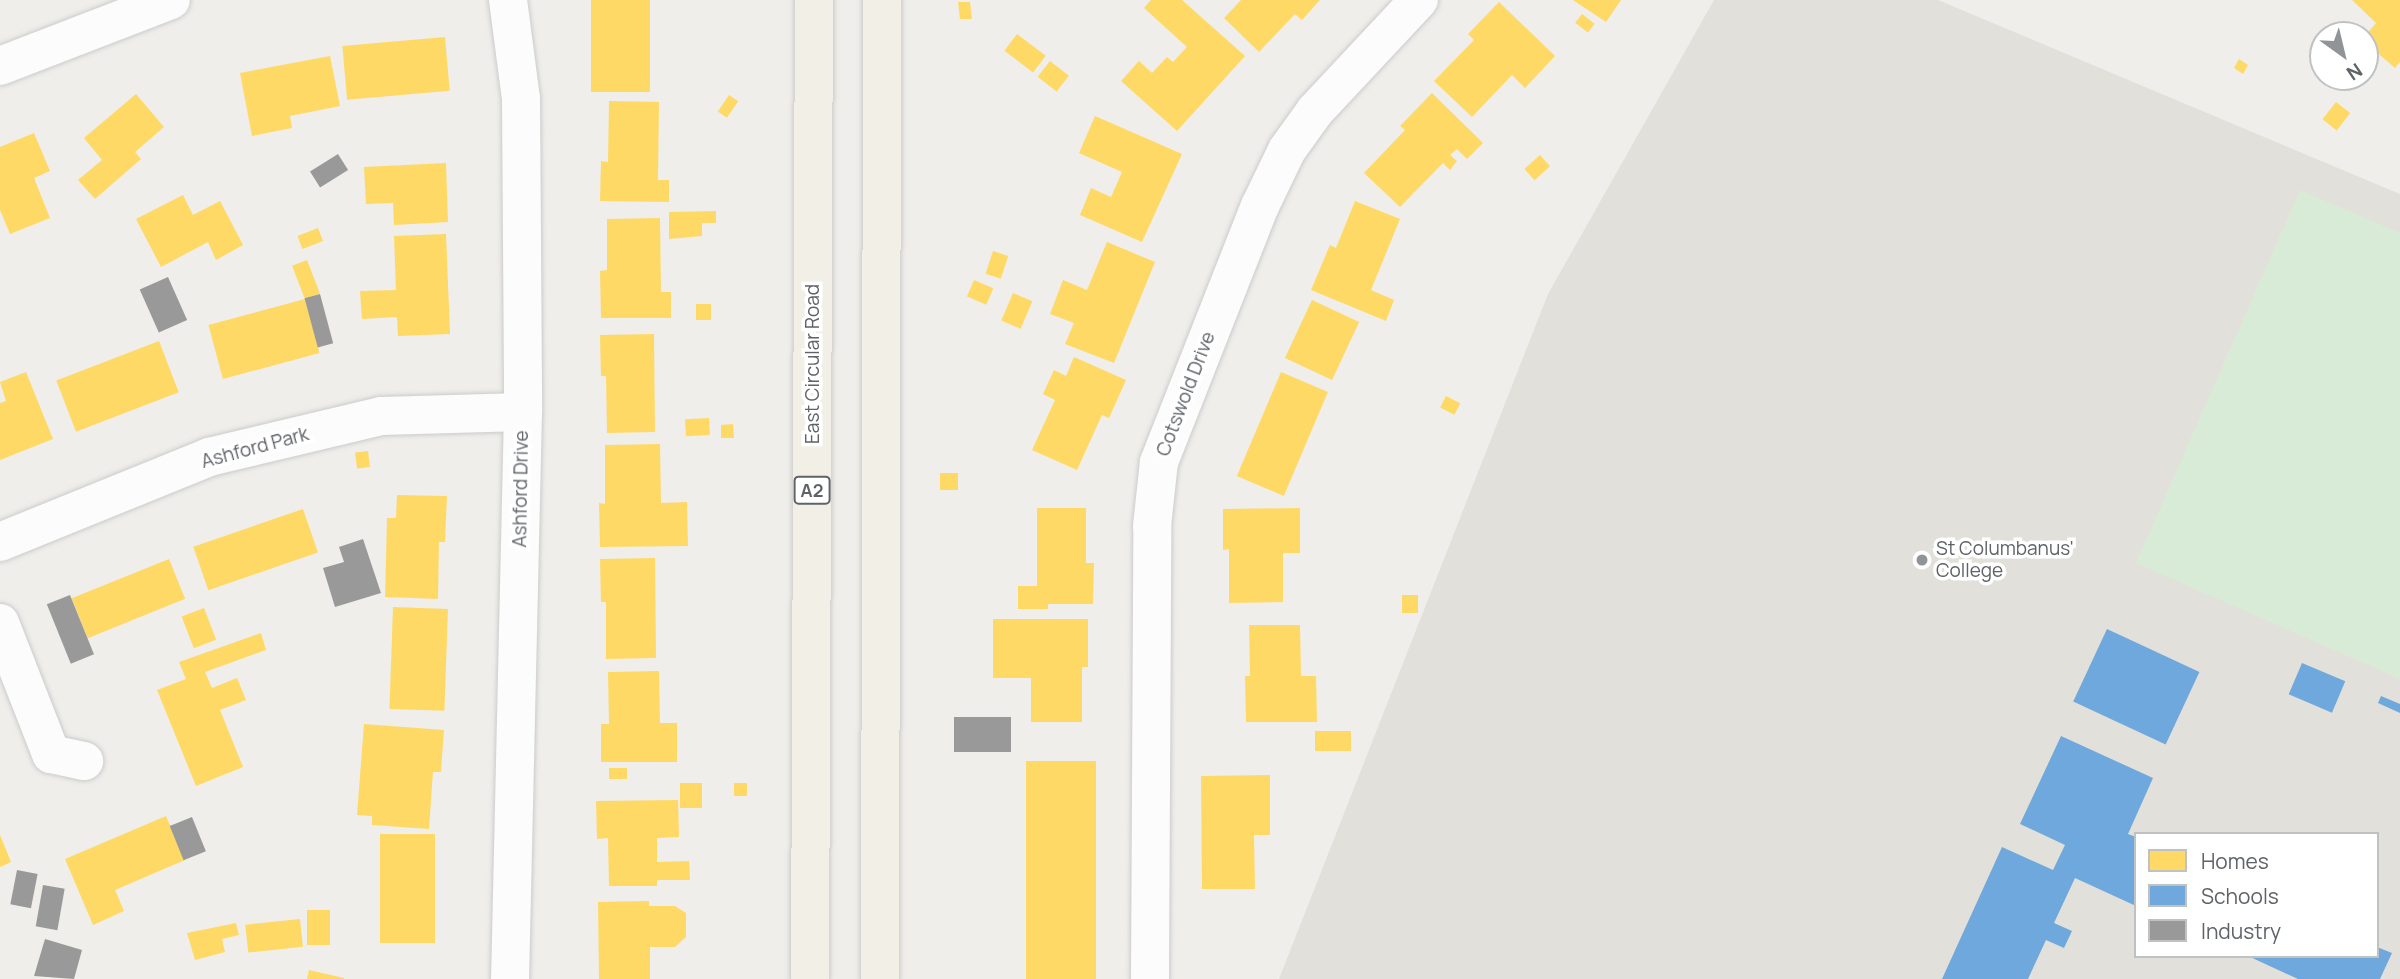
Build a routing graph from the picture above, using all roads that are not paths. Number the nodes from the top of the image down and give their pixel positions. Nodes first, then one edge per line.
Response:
1 (171, 0) edge
2 (508, 0) edge
3 (814, 0) edge
4 (882, 0) edge
5 (1419, 0) edge
6 (0, 66) edge
7 (523, 412) junction
8 (0, 542) edge
9 (0, 623) edge
10 (84, 761) dead end
11 (510, 979) edge
12 (810, 979) edge
13 (880, 979) edge
14 (1150, 979) edge

1 - 6 street
2 - 7 street, Ashford Drive
3 - 12 highway, East Circular Road / A2
4 - 13 highway
5 - 14 street, Cotswold Drive
7 - 8 street, Ashford Park
7 - 11 street, Ashford Drive
9 - 10 street

